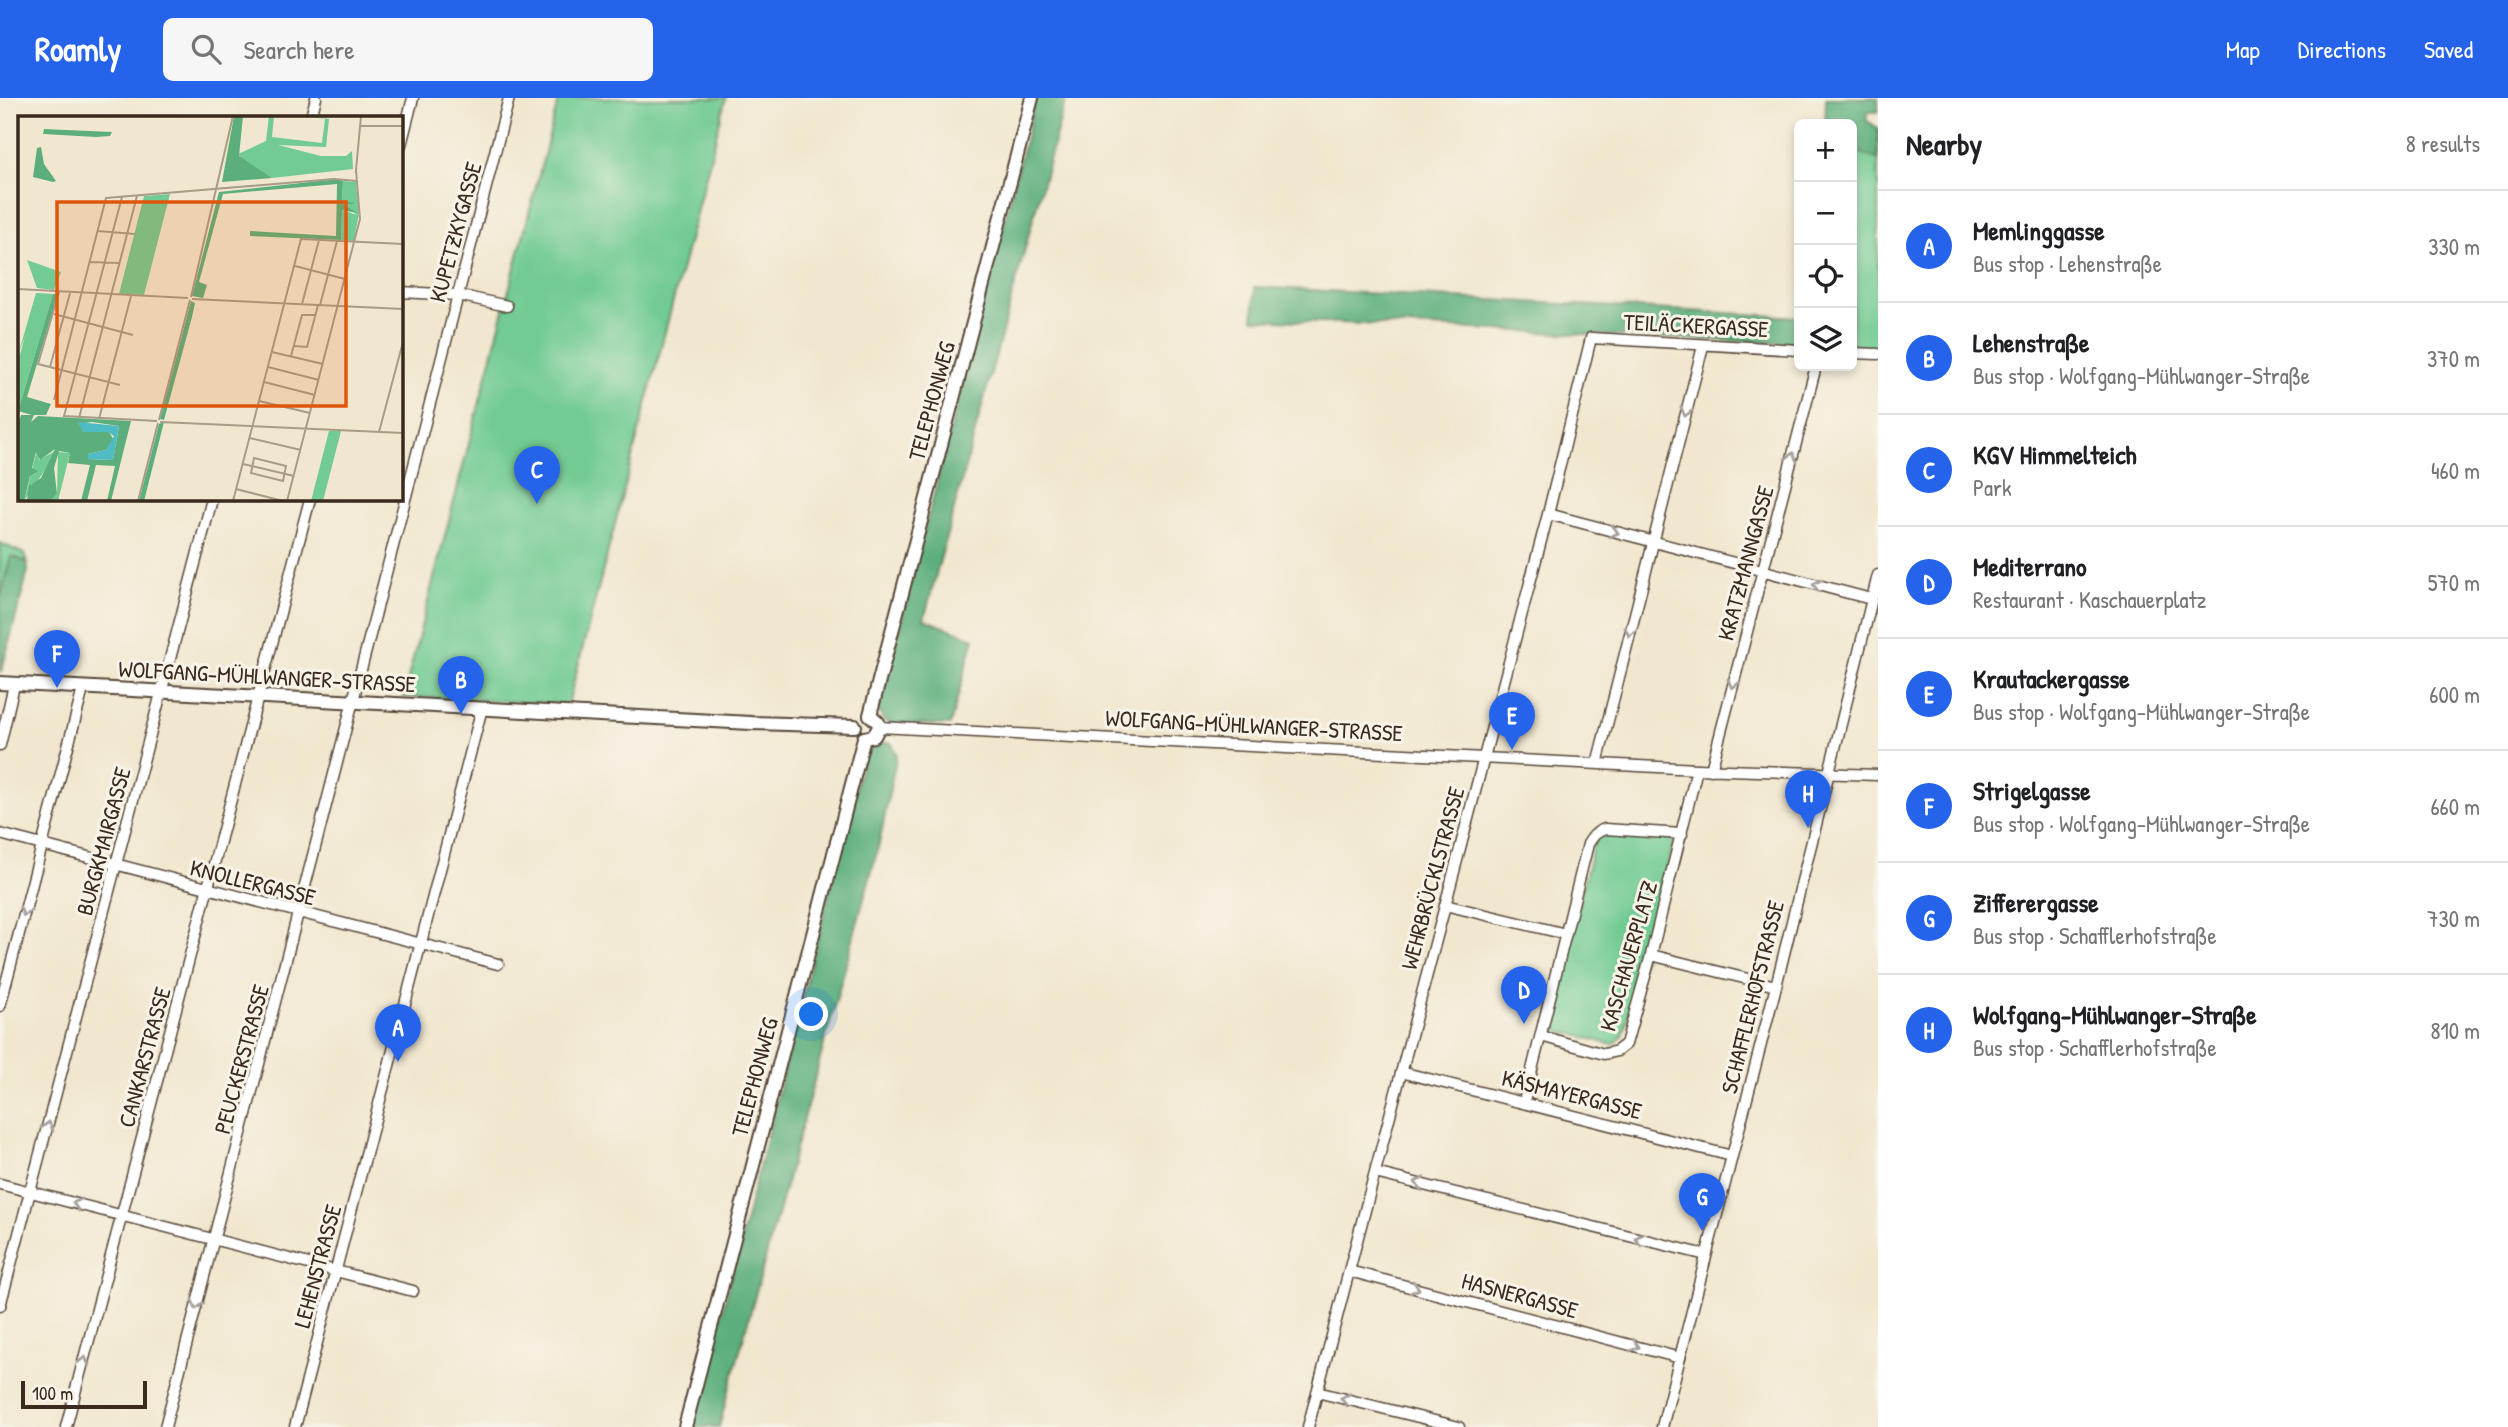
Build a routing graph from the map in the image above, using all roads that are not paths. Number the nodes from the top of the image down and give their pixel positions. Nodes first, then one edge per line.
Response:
1 (316, 98) edge
2 (413, 98) edge
3 (509, 98) edge
4 (1032, 98) edge
5 (311, 116) edge
6 (402, 141) edge
7 (402, 292) edge
8 (458, 295) junction
9 (507, 306) dead end
10 (1591, 338) joint
11 (1703, 346) junction
12 (1794, 350) edge
13 (1857, 352) edge
14 (1878, 354) edge
15 (1815, 371) edge
16 (403, 497) edge
17 (212, 500) edge
18 (310, 500) edge
19 (1548, 514) junction
20 (1653, 542) junction
21 (1762, 571) junction
22 (1878, 576) edge
23 (1871, 599) junction
24 (0, 683) edge
25 (14, 685) junction
26 (83, 689) junction
27 (162, 693) junction
28 (259, 698) junction
29 (352, 701) junction
30 (482, 708) junction
31 (870, 715) junction
32 (855, 726) junction
33 (879, 727) junction
34 (864, 738) junction
35 (0, 745) edge
36 (1484, 758) junction
37 (1597, 764) junction
38 (1697, 769) junction
39 (1711, 769) junction
40 (1828, 773) junction
41 (1878, 775) edge
42 (0, 834) edge
43 (1682, 834) junction
44 (42, 846) junction
45 (117, 866) junction
46 (208, 890) junction
47 (1445, 905) junction
48 (298, 913) junction
49 (1566, 934) junction
50 (421, 944) junction
51 (1651, 955) junction
52 (498, 964) dead end
53 (1776, 986) junction
54 (0, 1006) edge
55 (1541, 1036) junction
56 (1401, 1072) junction
57 (1524, 1102) junction
58 (1732, 1156) junction
59 (1375, 1172) junction
60 (0, 1184) edge
61 (31, 1192) junction
62 (123, 1215) junction
63 (214, 1239) junction
64 (1706, 1255) junction
65 (336, 1271) junction
66 (1349, 1271) junction
67 (413, 1291) dead end
68 (0, 1306) edge
69 (1680, 1358) junction
70 (1317, 1392) junction
71 (66, 1427) edge
72 (164, 1427) edge
73 (295, 1427) edge
74 (685, 1427) edge
75 (1308, 1427) edge
76 (1459, 1427) edge
77 (1662, 1427) edge

1 - 5 street
2 - 6 street
3 - 8 street, KUPETZKYGASSE
4 - 31 street, TELEPHONWEG
7 - 8 street
8 - 9 street
8 - 16 street, KUPETZKYGASSE
10 - 11 street, TEILÄCKERGASSE
10 - 19 street, WEHRBRÜCKLSTRASSE
11 - 12 street, TEILÄCKERGASSE
11 -> 20 street
13 - 14 street
21 -> 15 street, KRATZMANNGASSE
16 - 29 street, KUPETZKYGASSE
17 - 27 street, BURGKMAIRGASSE
18 - 28 street, CANKARSTRASSE
19 -> 20 street
19 - 36 street, WEHRBRÜCKLSTRASSE
20 - 21 street
20 -> 37 street
23 -> 21 street
21 -> 39 street, KRATZMANNGASSE
22 - 23 street, SCHAFFLERHOFSTRASSE
23 - 40 street, SCHAFFLERHOFSTRASSE
24 - 25 street, WOLFGANG-MÜHLWANGER-STRASSE
25 - 26 street, WOLFGANG-MÜHLWANGER-STRASSE
25 - 35 street
26 - 27 street, WOLFGANG-MÜHLWANGER-STRASSE
26 - 44 street
27 - 28 street, WOLFGANG-MÜHLWANGER-STRASSE
27 - 45 street, BURGKMAIRGASSE
28 - 29 street, WOLFGANG-MÜHLWANGER-STRASSE
28 - 46 street, CANKARSTRASSE
29 - 30 street, WOLFGANG-MÜHLWANGER-STRASSE
29 - 48 street, PEUCKERSTRASSE
30 - 32 street, WOLFGANG-MÜHLWANGER-STRASSE
30 - 50 street, LEHENSTRASSE
31 - 32 street
31 - 33 street
32 - 34 street
33 - 34 street
33 - 36 street, WOLFGANG-MÜHLWANGER-STRASSE
34 - 74 street, TELEPHONWEG
36 - 37 street, WOLFGANG-MÜHLWANGER-STRASSE
36 - 47 street, WEHRBRÜCKLSTRASSE
37 - 38 street, WOLFGANG-MÜHLWANGER-STRASSE
38 - 39 street, WOLFGANG-MÜHLWANGER-STRASSE
38 - 43 street, KASCHAUERPLATZ
39 - 40 street, WOLFGANG-MÜHLWANGER-STRASSE
40 - 41 street, WOLFGANG-MÜHLWANGER-STRASSE
40 - 53 street, SCHAFFLERHOFSTRASSE
42 - 44 street, KNOLLERGASSE
43 - 49 street
43 - 51 street, KASCHAUERPLATZ
44 - 45 street, KNOLLERGASSE
44 -> 54 street
45 - 46 street, KNOLLERGASSE
61 -> 45 street, BURGKMAIRGASSE
46 - 48 street, KNOLLERGASSE
46 - 62 street, CANKARSTRASSE
47 - 49 street
47 - 56 street, WEHRBRÜCKLSTRASSE
48 - 50 street, KNOLLERGASSE
48 - 63 street, PEUCKERSTRASSE
49 - 55 street
50 - 52 street, KNOLLERGASSE
50 - 65 street, LEHENSTRASSE
51 - 53 street
51 - 55 street, KASCHAUERPLATZ
53 - 58 street, SCHAFFLERHOFSTRASSE
55 - 57 street
56 - 57 street, KÄSMAYERGASSE
56 - 59 street, WEHRBRÜCKLSTRASSE
57 - 58 street, KÄSMAYERGASSE
58 - 64 street, SCHAFFLERHOFSTRASSE
64 -> 59 street
59 - 66 street, WEHRBRÜCKLSTRASSE
60 - 61 street
62 -> 61 street
61 - 68 street, BURGKMAIRGASSE
62 - 63 street
71 -> 62 street, CANKARSTRASSE
63 - 65 street
63 -> 72 street, PEUCKERSTRASSE
64 - 69 street, SCHAFFLERHOFSTRASSE
65 - 67 street
65 - 73 street, LEHENSTRASSE
66 -> 69 street, HASNERGASSE
66 - 70 street, WEHRBRÜCKLSTRASSE
69 - 77 street, SCHAFFLERHOFSTRASSE
70 - 75 street, WEHRBRÜCKLSTRASSE
76 -> 70 street

